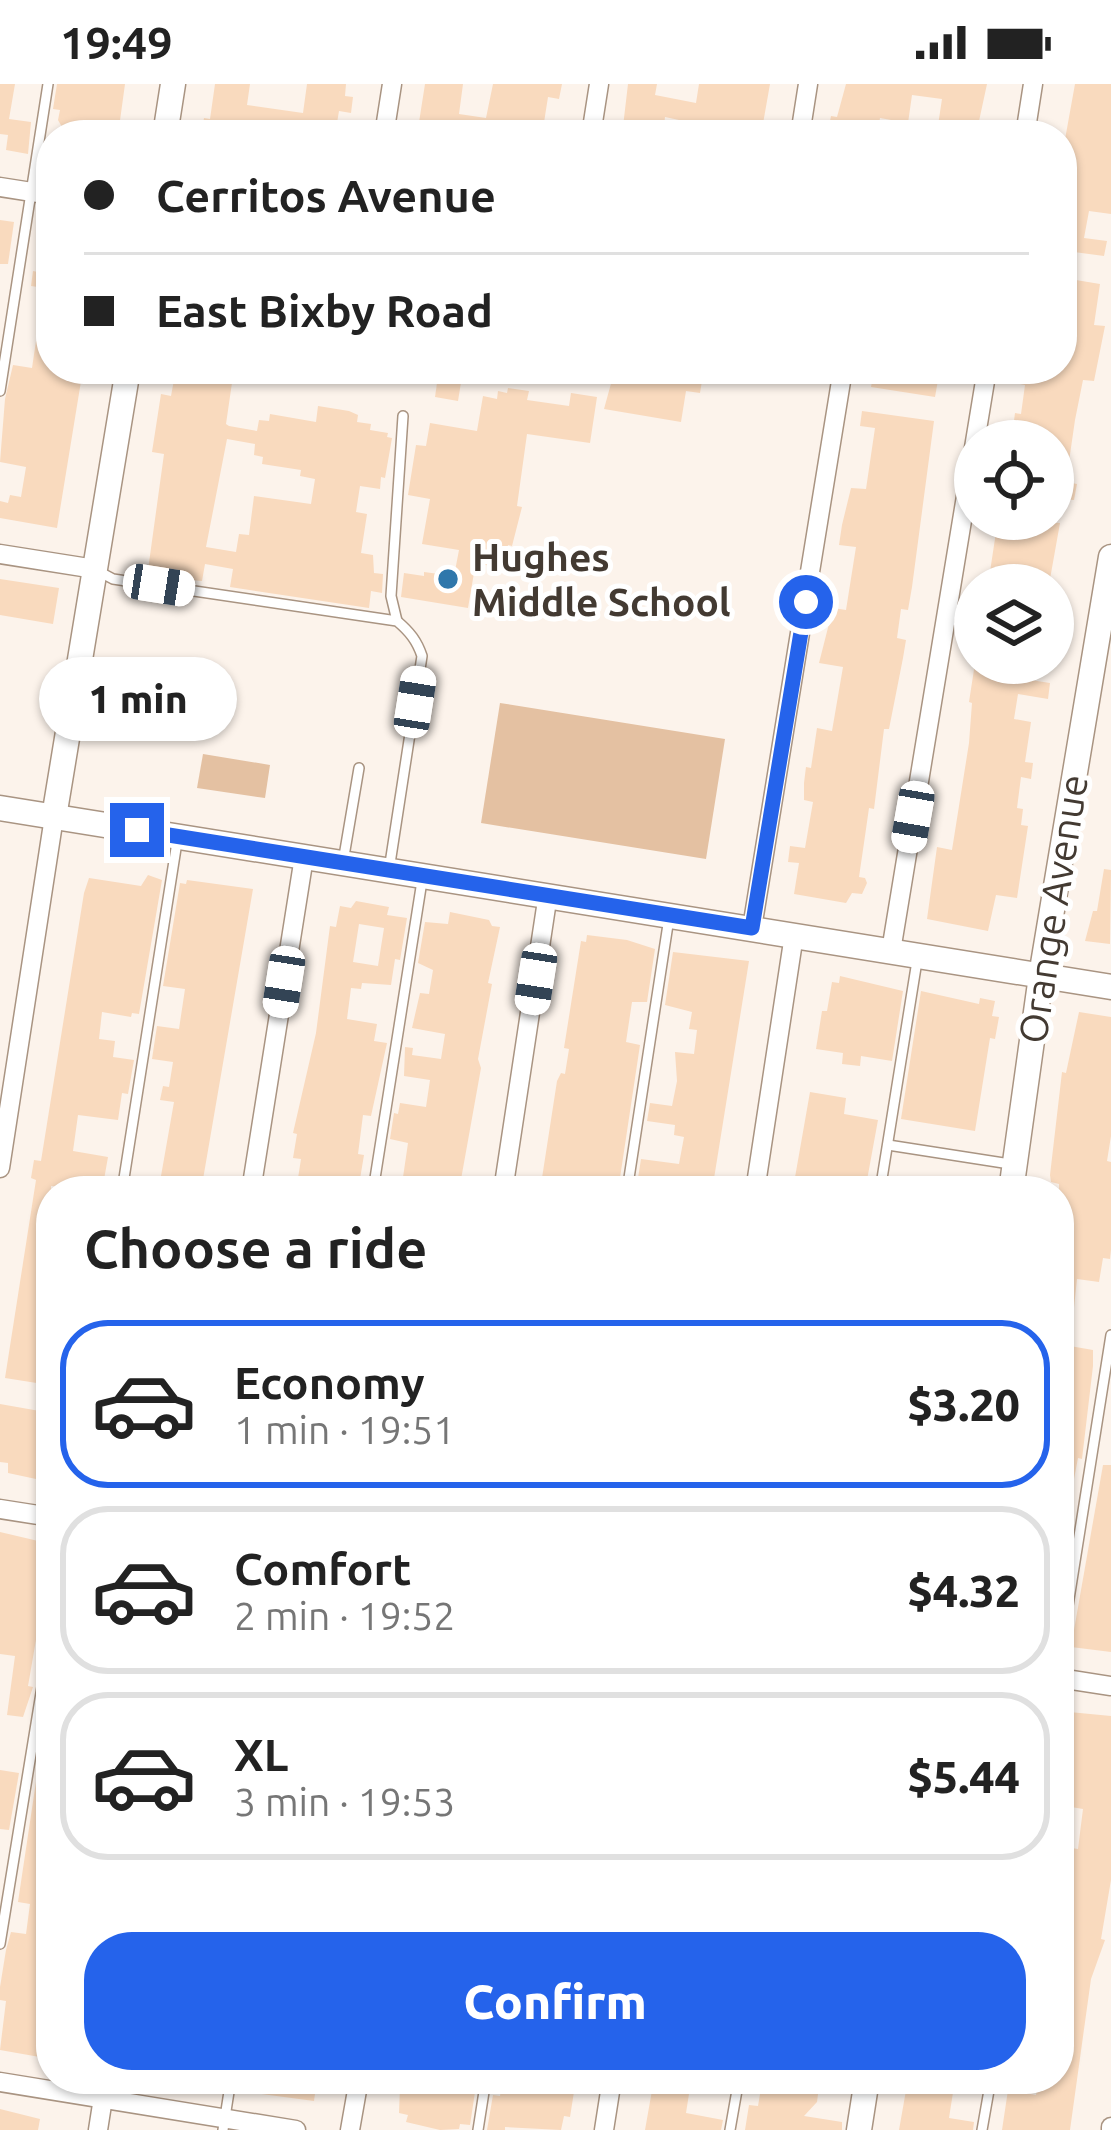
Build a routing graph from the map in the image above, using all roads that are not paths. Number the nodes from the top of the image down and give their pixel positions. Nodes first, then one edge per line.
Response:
1 (48, 84) edge
2 (173, 84) edge
3 (392, 84) edge
4 (599, 84) edge
5 (808, 84) edge
6 (1034, 84) edge
7 (46, 120) edge
8 (167, 120) edge
9 (386, 120) edge
10 (593, 120) edge
11 (802, 120) edge
12 (1028, 120) edge
13 (0, 187) edge
14 (36, 193) edge
15 (36, 218) edge
16 (126, 384) edge
17 (841, 384) edge
18 (985, 384) edge
19 (0, 391) edge
20 (403, 416) dead end
21 (0, 554) edge
22 (1111, 556) edge
23 (95, 569) junction
24 (397, 621) junction
25 (359, 768) dead end
26 (0, 808) edge
27 (54, 817) junction
28 (178, 837) junction
29 (304, 857) junction
30 (343, 862) junction
31 (389, 870) junction
32 (422, 875) junction
33 (548, 894) junction
34 (669, 915) junction
35 (752, 928) junction
36 (794, 935) junction
37 (891, 951) junction
38 (918, 956) junction
39 (1041, 976) junction
40 (1111, 987) edge
41 (888, 1144) junction
42 (1015, 1165) junction
43 (0, 1168) edge
44 (124, 1176) edge
45 (253, 1176) edge
46 (375, 1176) edge
47 (505, 1176) edge
48 (629, 1176) edge
49 (757, 1176) edge
50 (885, 1176) edge
51 (1013, 1176) edge
52 (1111, 1335) edge
53 (0, 1509) edge
54 (36, 1515) edge
55 (1074, 1568) edge
56 (1074, 1680) edge
57 (1111, 1686) edge
58 (36, 1724) edge
59 (0, 1944) edge
60 (0, 2082) edge
61 (36, 2088) edge
62 (69, 2094) edge
63 (104, 2094) edge
64 (229, 2094) edge
65 (356, 2094) edge
66 (484, 2094) edge
67 (610, 2094) edge
68 (736, 2094) edge
69 (865, 2094) edge
70 (988, 2094) edge
71 (103, 2100) junction
72 (224, 2125) edge
73 (98, 2130) edge
74 (296, 2130) edge
75 (350, 2130) edge
76 (478, 2130) edge
77 (604, 2130) edge
78 (730, 2130) edge
79 (859, 2130) edge
80 (982, 2130) edge

1 - 7 lane
2 - 8 street
3 - 9 street
4 - 10 street
5 - 11 street
6 - 12 street
13 - 14 street
15 - 19 lane
16 - 23 street
17 - 35 street
18 - 37 street
20 - 24 lane
21 - 23 street
22 - 39 street, Orange Avenue
23 - 24 lane
23 - 27 street
24 - 31 lane
25 - 30 lane
26 - 27 street
27 - 28 street
27 - 43 street
28 - 29 street
28 - 44 lane
29 - 30 street
29 - 45 street
30 - 31 street
31 - 32 street
32 - 33 street
32 - 46 lane
33 - 34 street
33 - 47 street
34 - 35 street
34 - 48 lane
35 - 36 street
36 - 37 street
36 - 49 street
37 - 38 street
38 - 39 street
38 - 41 lane
39 - 40 street
39 - 42 street, Orange Avenue
41 - 42 lane
41 - 50 lane
42 - 51 street, Orange Avenue
52 - 55 lane
53 - 54 street
56 - 57 street
58 - 59 lane
60 - 61 street
62 - 71 street
63 - 71 street
64 - 72 lane
65 - 75 street
66 - 76 lane
67 - 77 street
68 - 78 lane
69 - 79 street
70 - 80 lane
71 - 72 street
71 - 73 street
72 - 74 street

